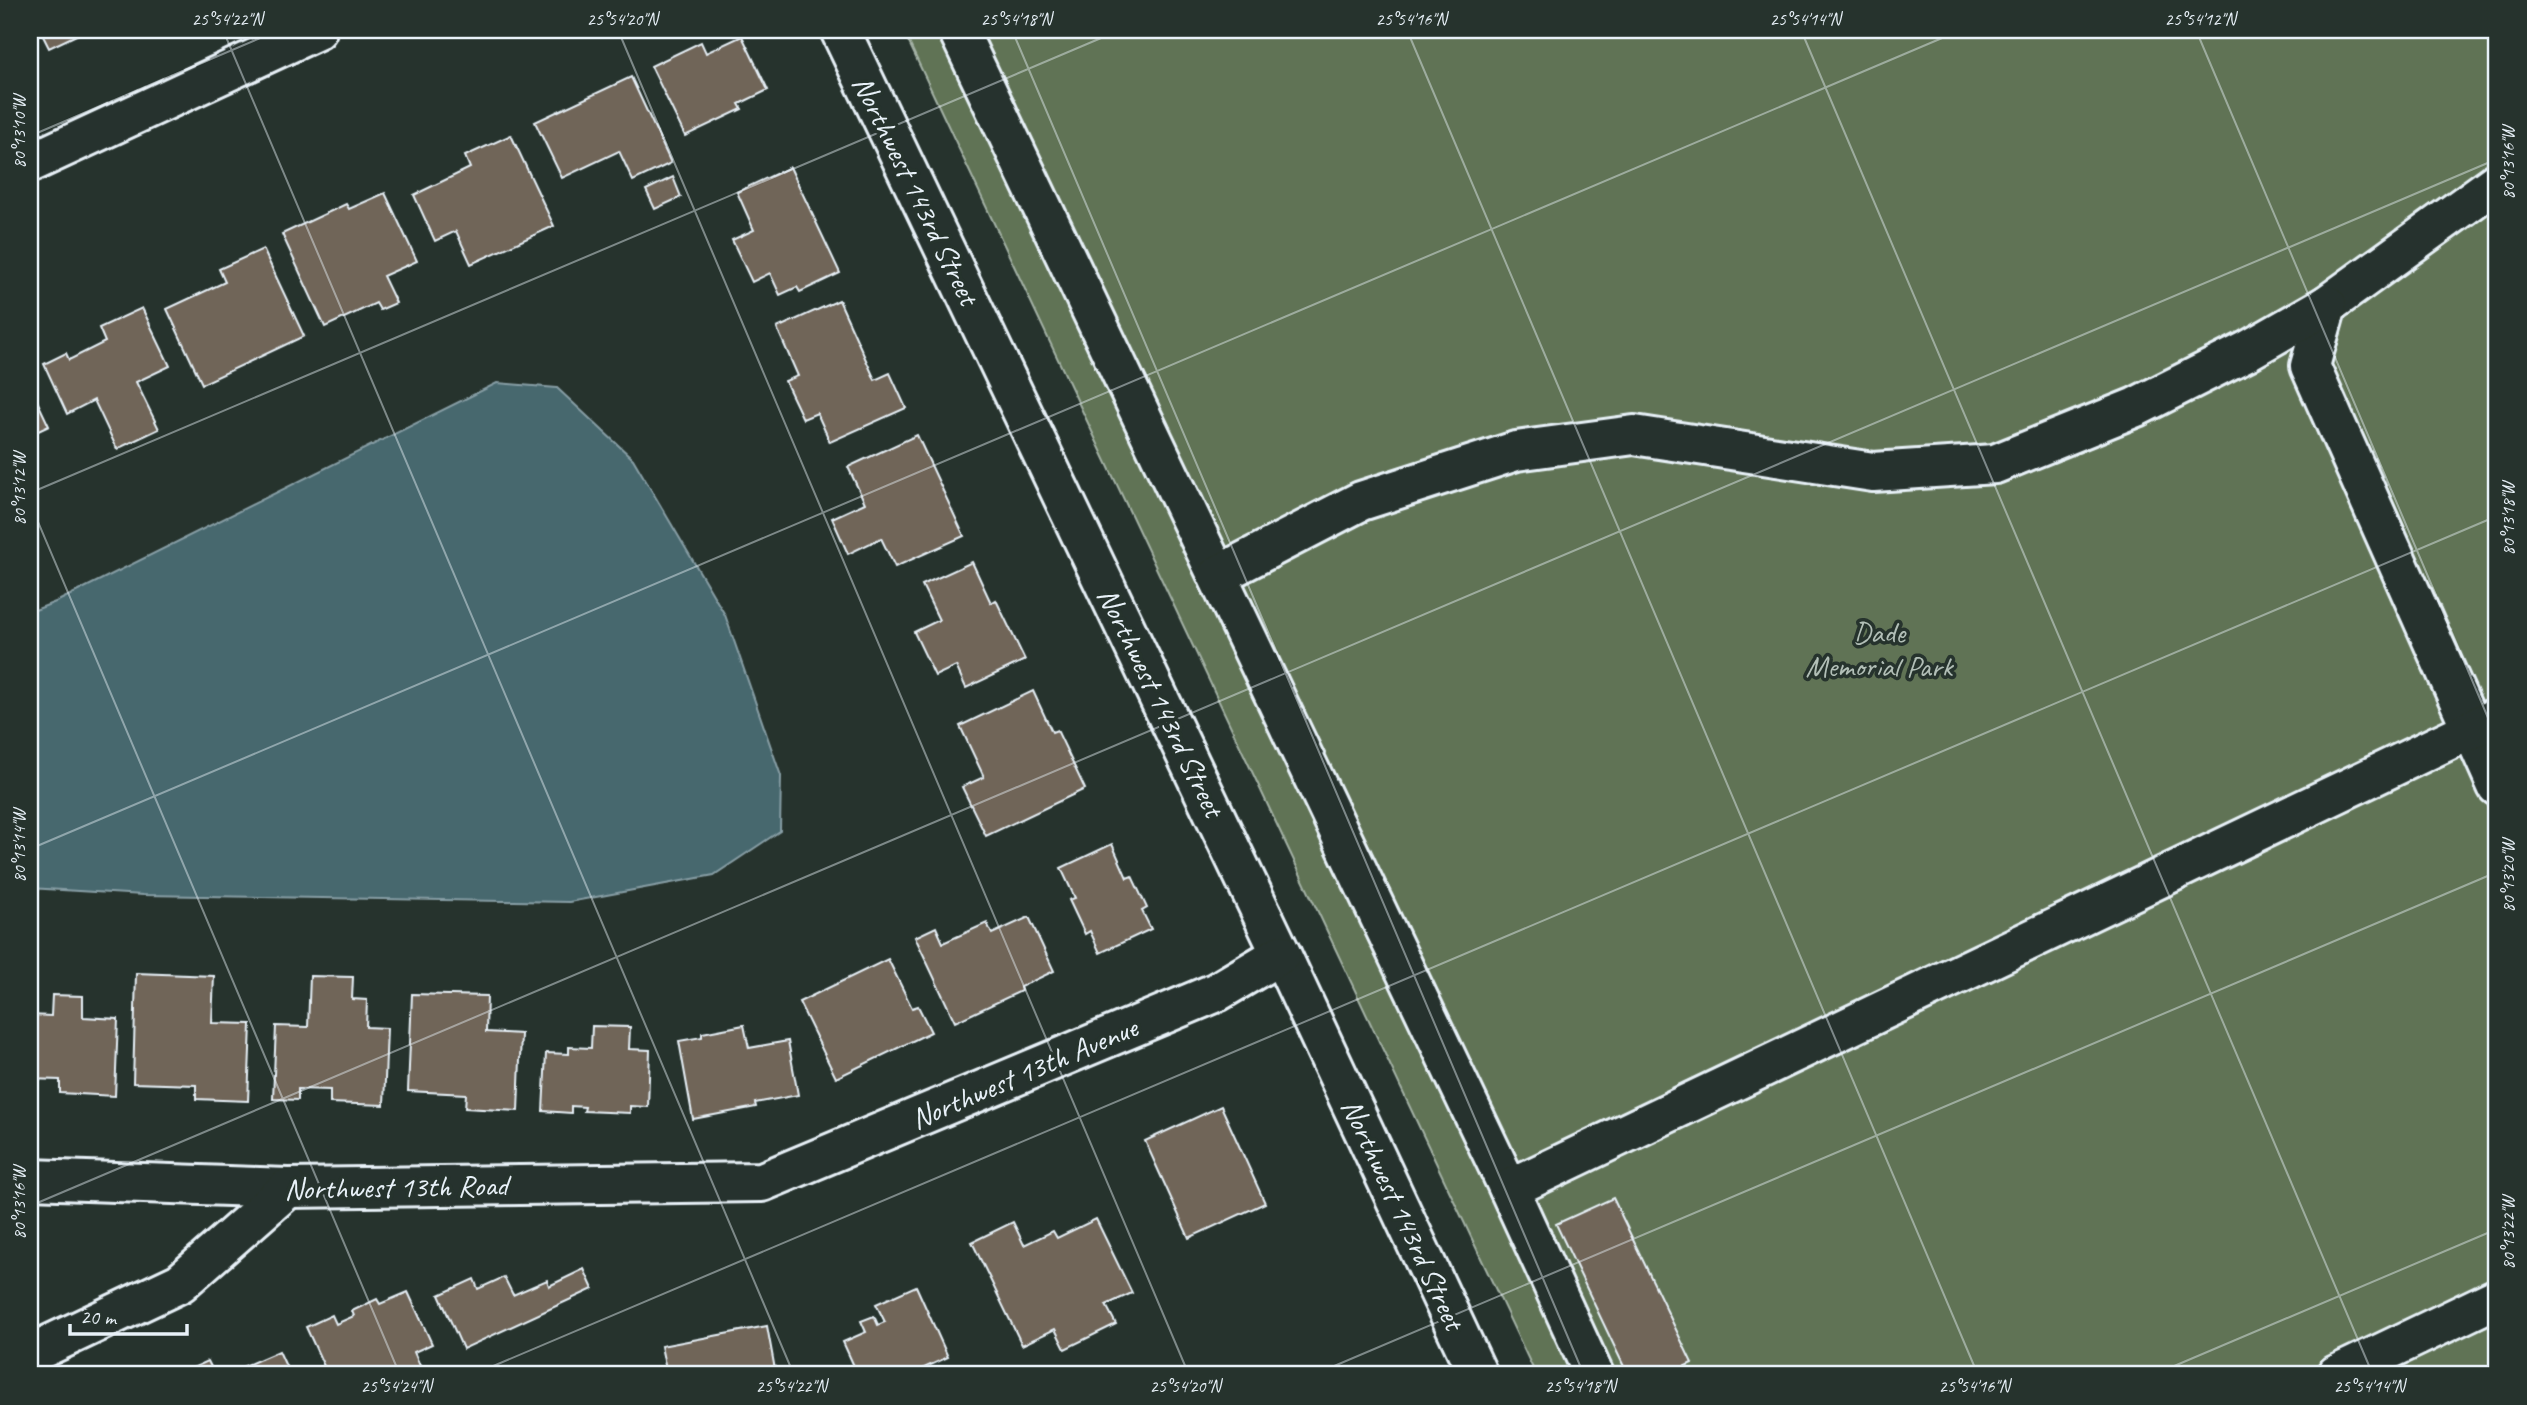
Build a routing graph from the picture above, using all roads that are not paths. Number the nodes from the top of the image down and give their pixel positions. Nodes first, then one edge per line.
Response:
1 (317, 30) edge
2 (840, 30) edge
3 (958, 30) edge
4 (30, 163) edge
5 (2497, 182) edge
6 (2327, 305) junction
7 (1218, 575) junction
8 (2484, 723) edge
9 (2497, 786) edge
10 (1281, 954) junction
11 (30, 1179) edge
12 (762, 1182) joint
13 (288, 1188) junction
14 (1509, 1189) junction
15 (2497, 1298) edge
16 (30, 1354) edge
17 (1478, 1375) edge
18 (1594, 1375) edge
19 (2336, 1375) edge

1 - 4 street
2 - 10 street, Northwest 143rd Street
3 - 7 street
5 - 6 street
6 - 7 street
6 - 8 street
7 - 14 street
8 - 9 street
8 - 14 street
10 - 12 street, Northwest 13th Avenue
10 - 17 street, Northwest 143rd Street
11 - 13 street, Northwest 13th Road
12 - 13 street, Northwest 13th Road
13 - 16 street
14 - 18 street
15 - 19 street

